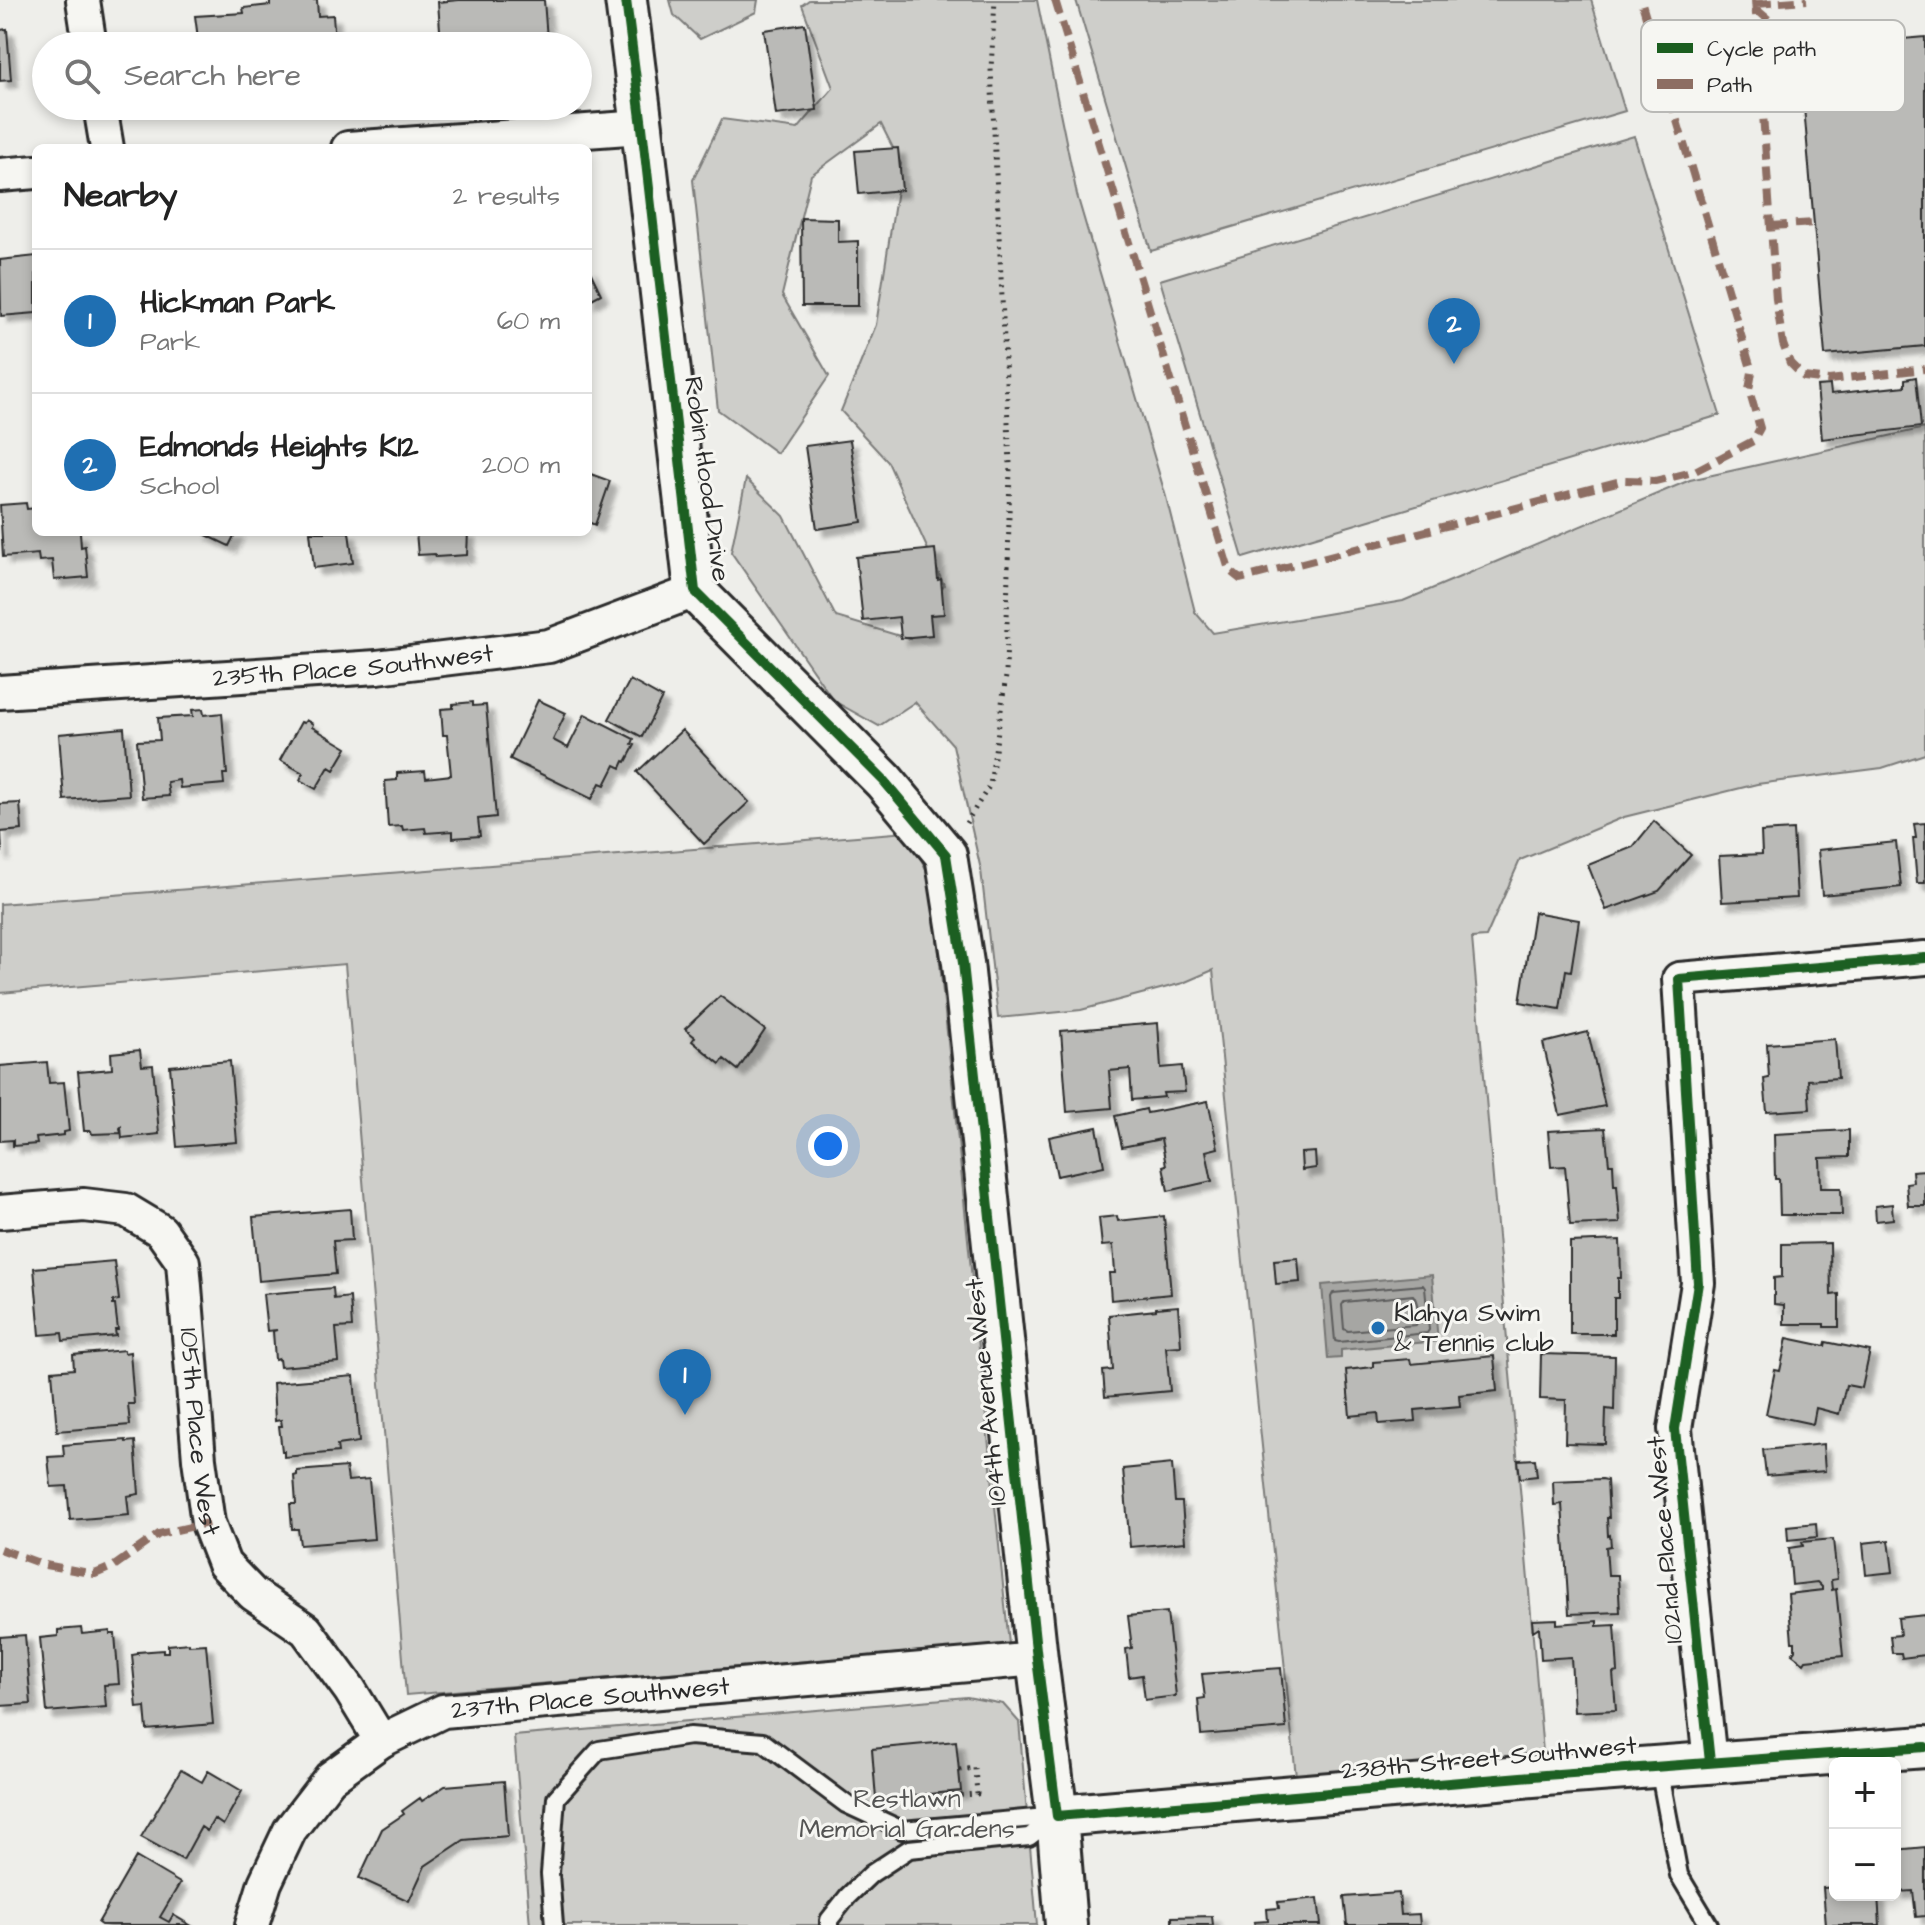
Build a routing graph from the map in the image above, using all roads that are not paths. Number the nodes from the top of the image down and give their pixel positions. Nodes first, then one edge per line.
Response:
1 (83, 0) edge
2 (626, 0) edge
3 (88, 32) edge
4 (102, 120) edge
5 (642, 127) junction
6 (106, 144) edge
7 (404, 144) edge
8 (32, 172) edge
9 (0, 175) edge
10 (695, 591) junction
11 (0, 692) edge
12 (1925, 958) edge
13 (963, 963) joint
14 (0, 1212) edge
15 (1037, 1659) junction
16 (381, 1741) junction
17 (1925, 1747) edge
18 (1710, 1762) junction
19 (1659, 1766) junction
20 (1057, 1816) junction
21 (252, 1925) edge
22 (554, 1925) edge
23 (829, 1925) edge
24 (1066, 1925) edge
25 (1709, 1925) edge

1 - 3 street
2 - 5 street, Robin Hood Drive
4 - 6 street
5 - 7 street
5 - 10 street, Robin Hood Drive
8 - 9 street
10 - 11 street, 235th Place Southwest
10 - 13 street, Robin Hood Drive
12 - 18 street, 102nd Place West
13 - 15 street, 104th Avenue West
14 - 16 street, 105th Place West
15 - 16 street, 237th Place Southwest
15 - 20 street, 104th Avenue West
16 - 21 street, 237th Place Southwest
17 - 18 street, 238th Street Southwest
18 - 19 street, 238th Street Southwest
19 - 20 street, 238th Street Southwest
19 - 25 lane
20 - 22 lane
20 - 23 lane
20 - 24 street, 104th Avenue West

